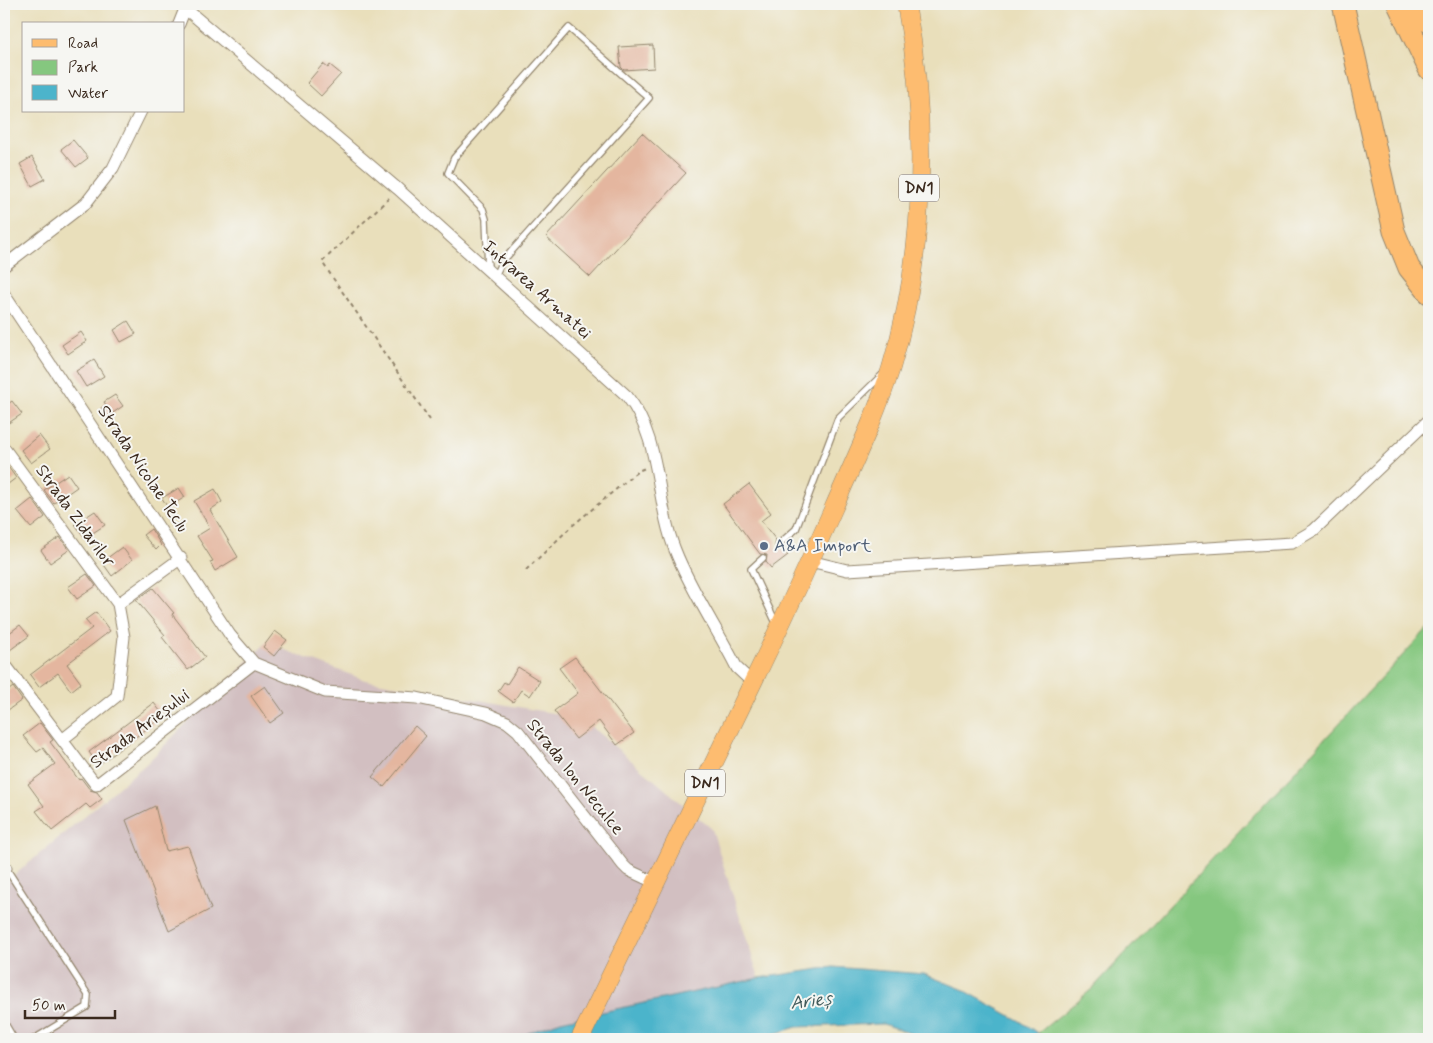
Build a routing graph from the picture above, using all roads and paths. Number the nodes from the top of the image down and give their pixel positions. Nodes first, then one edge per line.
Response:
1 (906, 4) edge
2 (1343, 4) edge
3 (1398, 4) edge
4 (1421, 4) edge
5 (183, 6) edge
6 (179, 22) edge
7 (1429, 22) edge
8 (1429, 69) edge
9 (141, 112) edge
10 (398, 189) junction
11 (4, 266) edge
12 (492, 272) junction
13 (1429, 293) edge
14 (4, 294) edge
15 (891, 366) junction
16 (430, 420) dead end
17 (1429, 420) edge
18 (4, 448) edge
19 (656, 465) junction
20 (779, 544) dead end
21 (181, 558) junction
22 (763, 558) dead end
23 (810, 561) junction
24 (526, 570) dead end
25 (118, 604) junction
26 (780, 629) junction
27 (4, 663) edge
28 (254, 663) junction
29 (753, 683) junction
30 (62, 740) junction
31 (5, 867) edge
32 (656, 883) junction
33 (4, 1022) edge
34 (14, 1039) edge
35 (34, 1039) edge
36 (580, 1039) edge

1 - 15 main road, DN1
2 - 13 highway
3 - 8 highway
4 - 7 highway
5 - 6 street
5 - 10 street, Intrarea Armatei
9 - 11 street
10 - 12 street, Intrarea Armatei
10 - 16 path
12 - 12 lane
12 - 19 street, Intrarea Armatei
14 - 21 street, Strada Nicolae Teclu
15 - 20 lane
15 - 23 main road, DN1
17 - 23 street
18 - 25 street, Strada Zidarilor
19 - 24 path
19 - 29 street, Intrarea Armatei
21 - 25 street
21 - 28 street, Strada Nicolae Teclu
22 - 26 lane
23 - 26 main road, DN1
25 - 30 street, Strada Zidarilor
26 - 29 main road, DN1
27 - 30 street, Strada Arieșului
28 - 30 street, Strada Arieșului
28 - 32 street, Strada Ion Neculce
29 - 32 main road, DN1
31 - 35 lane
32 - 36 main road, DN1
33 - 34 lane

